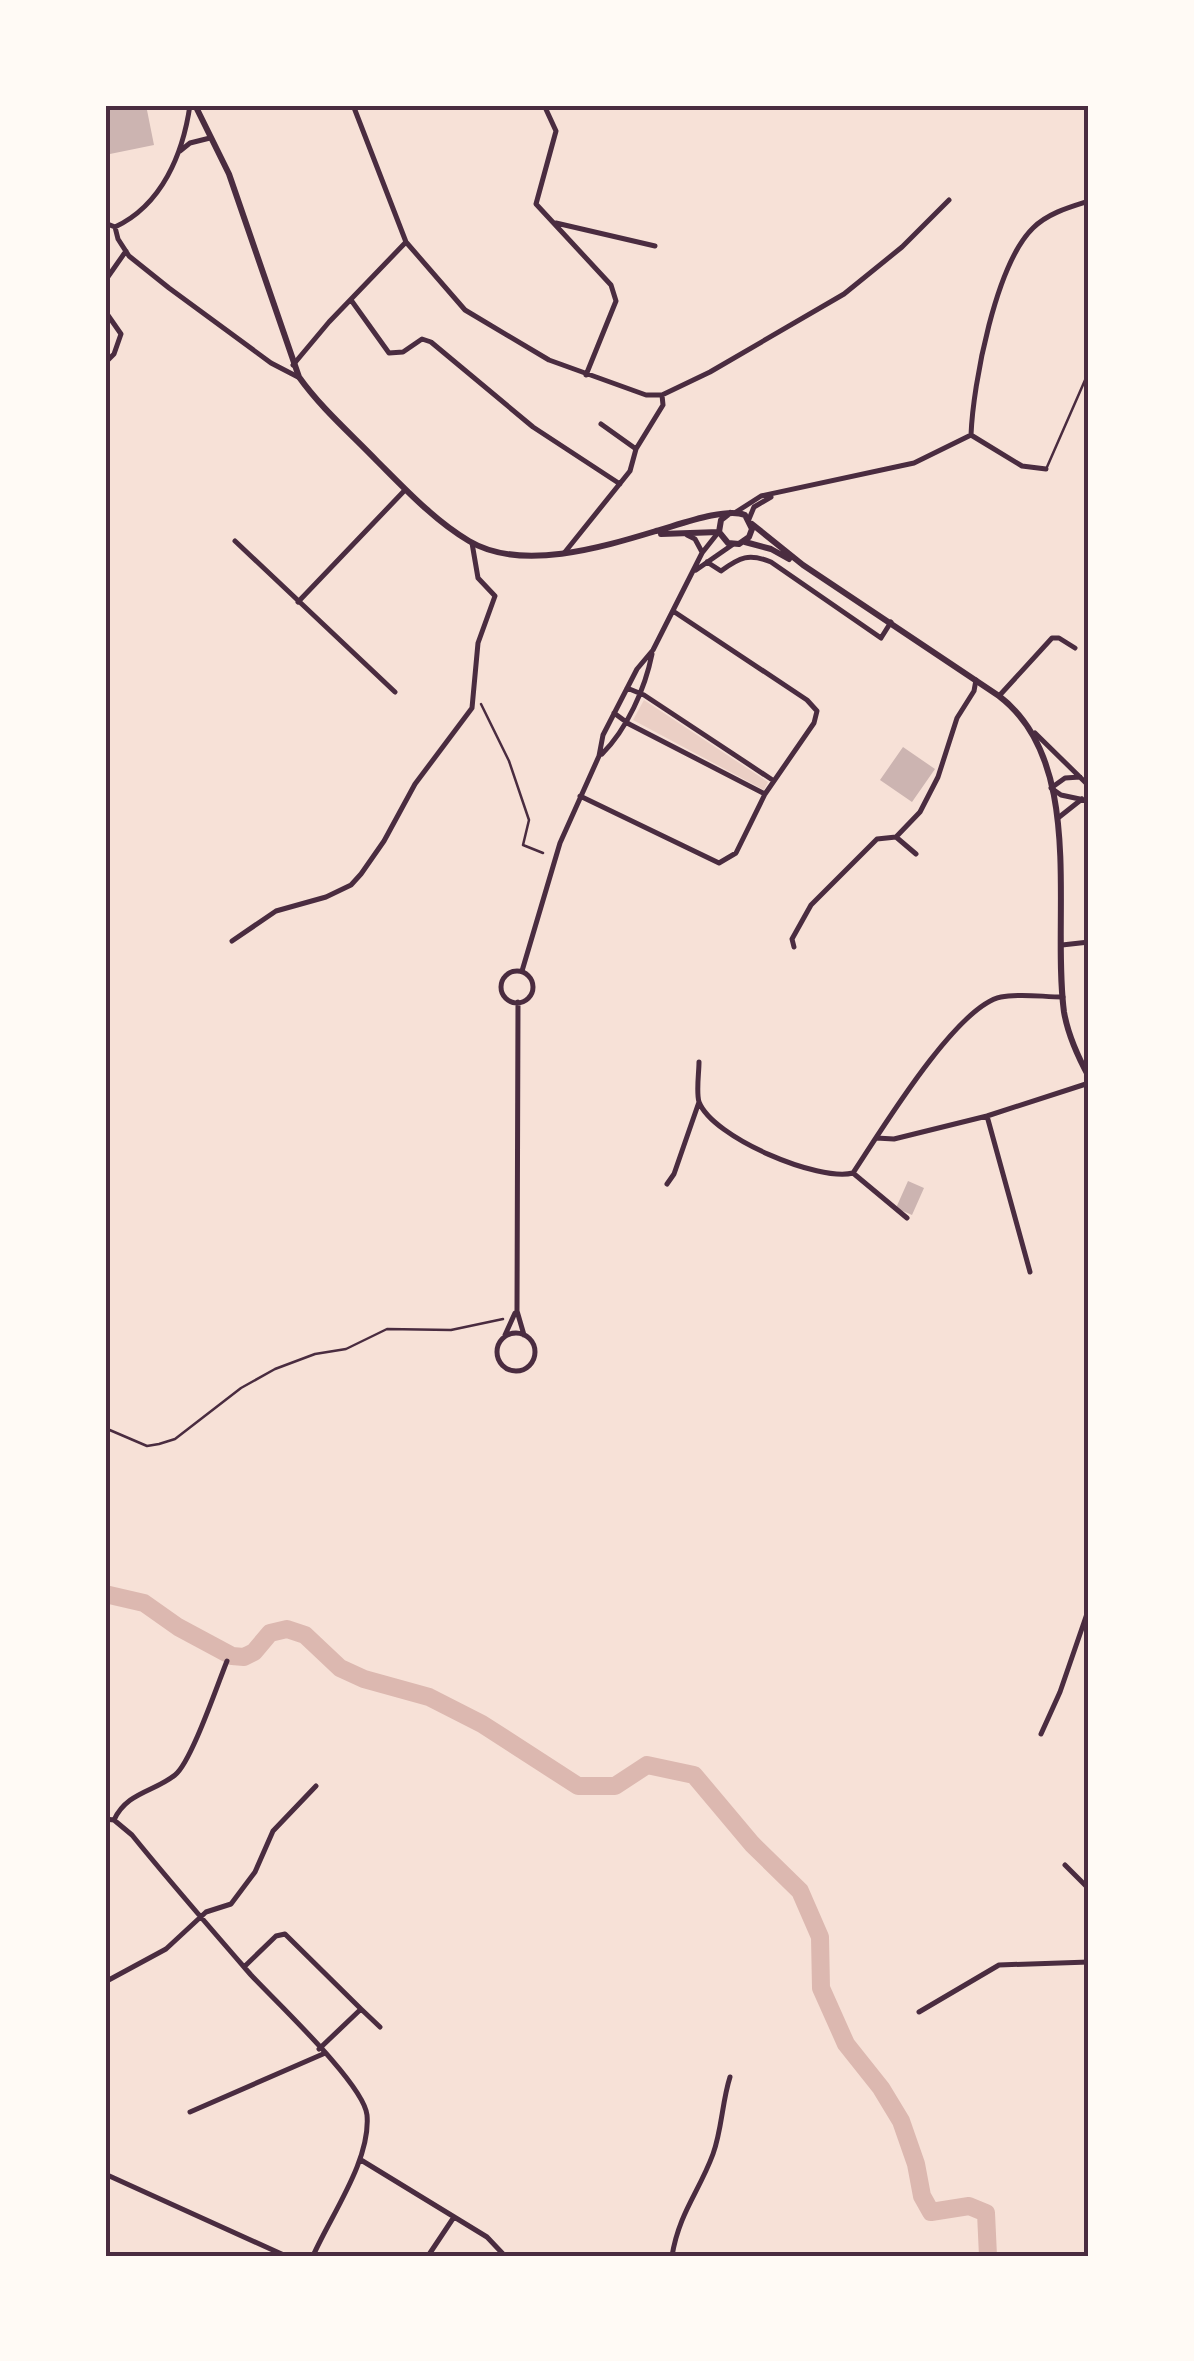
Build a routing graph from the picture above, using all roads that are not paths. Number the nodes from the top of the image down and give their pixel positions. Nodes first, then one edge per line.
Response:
1 (192, 105) edge
2 (353, 105) edge
3 (544, 105) edge
4 (211, 138) junction
5 (178, 153) junction
6 (949, 200) dead end
7 (1089, 201) edge
8 (105, 222) edge
9 (552, 222) junction
10 (115, 227) junction
11 (406, 242) junction
12 (655, 246) dead end
13 (126, 251) junction
14 (105, 282) edge
15 (351, 300) junction
16 (105, 311) edge
17 (105, 363) edge
18 (294, 365) junction
19 (1089, 370) edge
20 (586, 375) junction
21 (299, 377) junction
22 (662, 396) junction
23 (601, 424) dead end
24 (971, 435) junction
25 (636, 449) junction
26 (1046, 469) joint
27 (620, 484) junction
28 (406, 490) junction
29 (778, 494) junction
30 (733, 512) junction
31 (750, 521) junction
32 (674, 532) junction
33 (719, 532) junction
34 (643, 535) junction
35 (234, 541) dead end
36 (744, 542) junction
37 (472, 543) junction
38 (734, 544) junction
39 (702, 553) junction
40 (563, 554) junction
41 (707, 562) junction
42 (803, 565) junction
43 (694, 572) junction
44 (298, 602) junction
45 (673, 611) junction
46 (891, 622) junction
47 (1075, 648) dead end
48 (653, 650) junction
49 (976, 680) junction
50 (627, 688) junction
51 (394, 692) dead end
52 (640, 692) junction
53 (999, 696) junction
54 (614, 712) junction
55 (625, 721) junction
56 (1035, 733) junction
57 (600, 756) junction
58 (1080, 777) junction
59 (774, 781) junction
60 (1089, 786) edge
61 (1051, 788) junction
62 (765, 794) junction
63 (580, 796) junction
64 (1086, 800) edge
65 (1058, 818) junction
66 (896, 837) junction
67 (916, 854) dead end
68 (232, 941) dead end
69 (1089, 942) edge
70 (1062, 944) junction
71 (794, 947) dead end
72 (522, 971) junction
73 (1063, 996) junction
74 (518, 1002) junction
75 (699, 1062) dead end
76 (1089, 1080) edge
77 (700, 1102) junction
78 (987, 1116) junction
79 (876, 1138) junction
80 (853, 1173) junction
81 (668, 1184) dead end
82 (907, 1218) dead end
83 (1030, 1272) dead end
84 (517, 1310) junction
85 (524, 1334) junction
86 (504, 1336) junction
87 (1089, 1608) edge
88 (227, 1661) dead end
89 (1041, 1734) dead end
90 (316, 1786) dead end
91 (105, 1819) edge
92 (114, 1820) junction
93 (1065, 1866) dead end
94 (1089, 1889) edge
95 (202, 1915) junction
96 (1089, 1962) edge
97 (244, 1966) junction
98 (105, 1982) edge
99 (361, 2009) junction
100 (919, 2012) dead end
101 (380, 2028) dead end
102 (321, 2051) junction
103 (730, 2078) dead end
104 (190, 2112) dead end
105 (362, 2157) junction
106 (105, 2174) edge
107 (454, 2217) junction
108 (286, 2256) edge
109 (313, 2256) edge
110 (428, 2256) edge
111 (505, 2256) edge
112 (672, 2256) edge

1 - 4 main road
1 - 5 street
2 - 11 street
3 - 9 street
4 - 5 street
4 - 18 main road
5 - 10 street
6 - 22 street
7 - 24 street
8 - 10 street
9 - 12 street
9 - 20 street
10 - 13 street
11 - 15 street
11 - 20 street
13 - 14 street
13 - 21 street
15 - 18 street
15 - 27 street
16 - 17 street
18 - 21 main road
19 - 26 lane
20 - 22 street
21 - 28 main road
22 - 25 street
23 - 25 street
24 - 26 street
24 - 29 street
25 - 27 street
27 - 40 street
28 - 37 main road
28 - 44 street
29 - 30 street
29 - 31 street
30 - 31 main road
30 - 33 main road
30 - 34 main road
31 - 36 main road
31 - 42 main road
32 - 33 main road
32 - 34 main road
32 - 39 street
33 - 38 main road
33 - 39 street
34 - 40 main road
35 - 44 street
36 - 38 main road
36 - 42 main road
37 - 40 main road
37 - 68 street
38 - 41 street
39 - 43 street
41 - 43 street
41 - 46 street
42 - 46 main road
43 - 45 street
44 - 51 street
45 - 48 street
45 - 59 street
46 - 49 main road
47 - 53 street
48 - 50 street
48 - 52 street
49 - 53 main road
49 - 66 street
50 - 52 street
50 - 54 street
52 - 55 street
52 - 59 street
53 - 56 main road
54 - 55 street
54 - 57 street
55 - 57 street
55 - 62 street
56 - 58 street
56 - 61 main road
57 - 63 street
58 - 60 street
58 - 61 street
59 - 62 street
61 - 64 street
61 - 65 main road
62 - 63 street
63 - 72 street
64 - 65 street
65 - 70 main road
66 - 67 street
66 - 71 street
69 - 70 street
70 - 73 main road
72 - 74 street
72 - 74 street
73 - 76 main road
73 - 79 street
74 - 84 street
75 - 77 street
76 - 78 street
77 - 80 street
77 - 81 street
78 - 79 street
78 - 83 street
79 - 80 street
80 - 82 street
84 - 85 street
84 - 86 street
85 - 86 street
85 - 86 street
87 - 89 street
88 - 92 street
90 - 95 street
91 - 92 street
92 - 95 street
93 - 94 street
95 - 97 street
95 - 98 street
96 - 100 street
97 - 99 street
97 - 102 street
99 - 101 street
99 - 102 street
102 - 104 street
102 - 105 street
103 - 112 street
105 - 107 street
105 - 109 street
106 - 108 street
107 - 110 street
107 - 111 street

